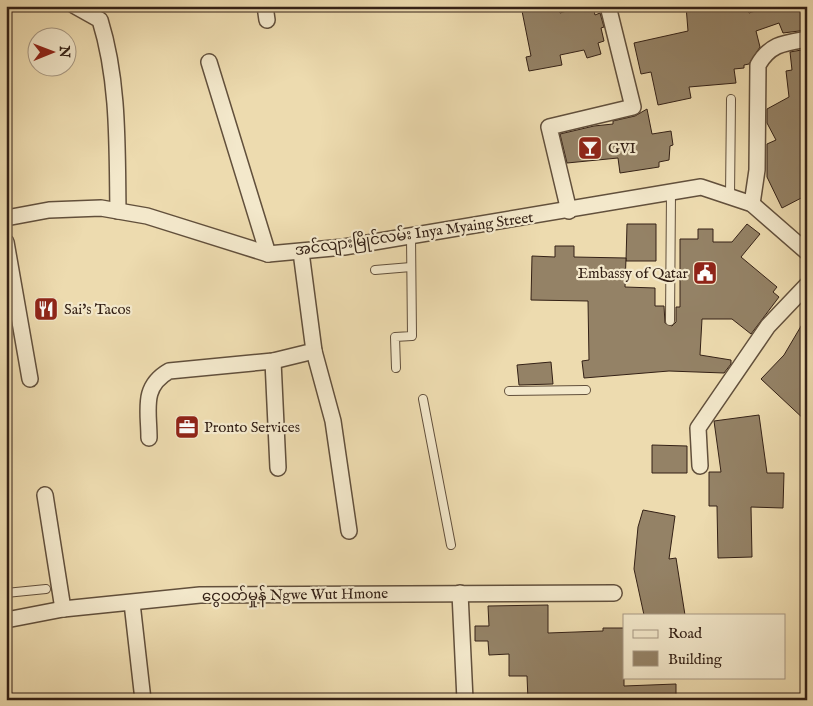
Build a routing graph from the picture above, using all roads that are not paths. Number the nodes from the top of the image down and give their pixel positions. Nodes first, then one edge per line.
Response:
1 (75, 6) edge
2 (608, 6) edge
3 (807, 39) edge
4 (209, 62) dead end
5 (731, 99) dead end
6 (671, 192) junction
7 (730, 197) junction
8 (752, 204) junction
9 (118, 211) junction
10 (569, 211) junction
11 (6, 218) edge
12 (410, 236) junction
13 (6, 242) edge
14 (301, 252) junction
15 (807, 252) edge
16 (268, 254) junction
17 (411, 267) junction
18 (375, 270) dead end
19 (807, 285) edge
20 (670, 321) dead end
21 (314, 351) junction
22 (274, 361) junction
23 (396, 368) dead end
24 (30, 379) dead end
25 (586, 390) dead end
26 (509, 391) dead end
27 (423, 399) dead end
28 (149, 438) dead end
29 (700, 466) dead end
30 (278, 468) dead end
31 (45, 495) dead end
32 (350, 531) dead end
33 (451, 545) dead end
34 (46, 589) dead end
35 (6, 593) edge
36 (460, 593) junction
37 (614, 593) dead end
38 (132, 603) junction
39 (63, 609) junction
40 (6, 620) edge
41 (143, 700) edge
42 (464, 700) edge

1 - 9 street
2 - 10 street
3 - 8 street
4 - 16 street
5 - 7 lane
6 - 7 street, အင်လျားမြိုင်လမ်း Inya Myaing Street
6 - 10 street, အင်လျားမြိုင်လမ်း Inya Myaing Street
6 - 20 lane
7 - 8 street, အင်လျားမြိုင်လမ်း Inya Myaing Street
8 - 15 street, အင်လျားမြိုင်လမ်း Inya Myaing Street
9 - 11 street, အင်လျားမြိုင်လမ်း Inya Myaing Street
9 - 16 street, အင်လျားမြိုင်လမ်း Inya Myaing Street
10 - 12 street, အင်လျားမြိုင်လမ်း Inya Myaing Street
12 - 14 street, အင်လျားမြိုင်လမ်း Inya Myaing Street
12 - 17 lane
13 - 24 street
14 - 16 street, အင်လျားမြိုင်လမ်း Inya Myaing Street
14 - 21 street
17 - 18 lane
17 - 23 lane
19 - 29 street
21 - 22 street
21 - 32 street
22 - 28 street
22 - 30 street
25 - 26 lane
27 - 33 lane
31 - 39 street
34 - 35 lane
36 - 37 street, ငွေဝတ်မှုန် Ngwe Wut Hmone
36 - 38 street, ငွေဝတ်မှုန် Ngwe Wut Hmone
36 - 42 street
38 - 39 street, ငွေဝတ်မှုန် Ngwe Wut Hmone
38 - 41 street
39 - 40 street, ငွေဝတ်မှုန် Ngwe Wut Hmone

